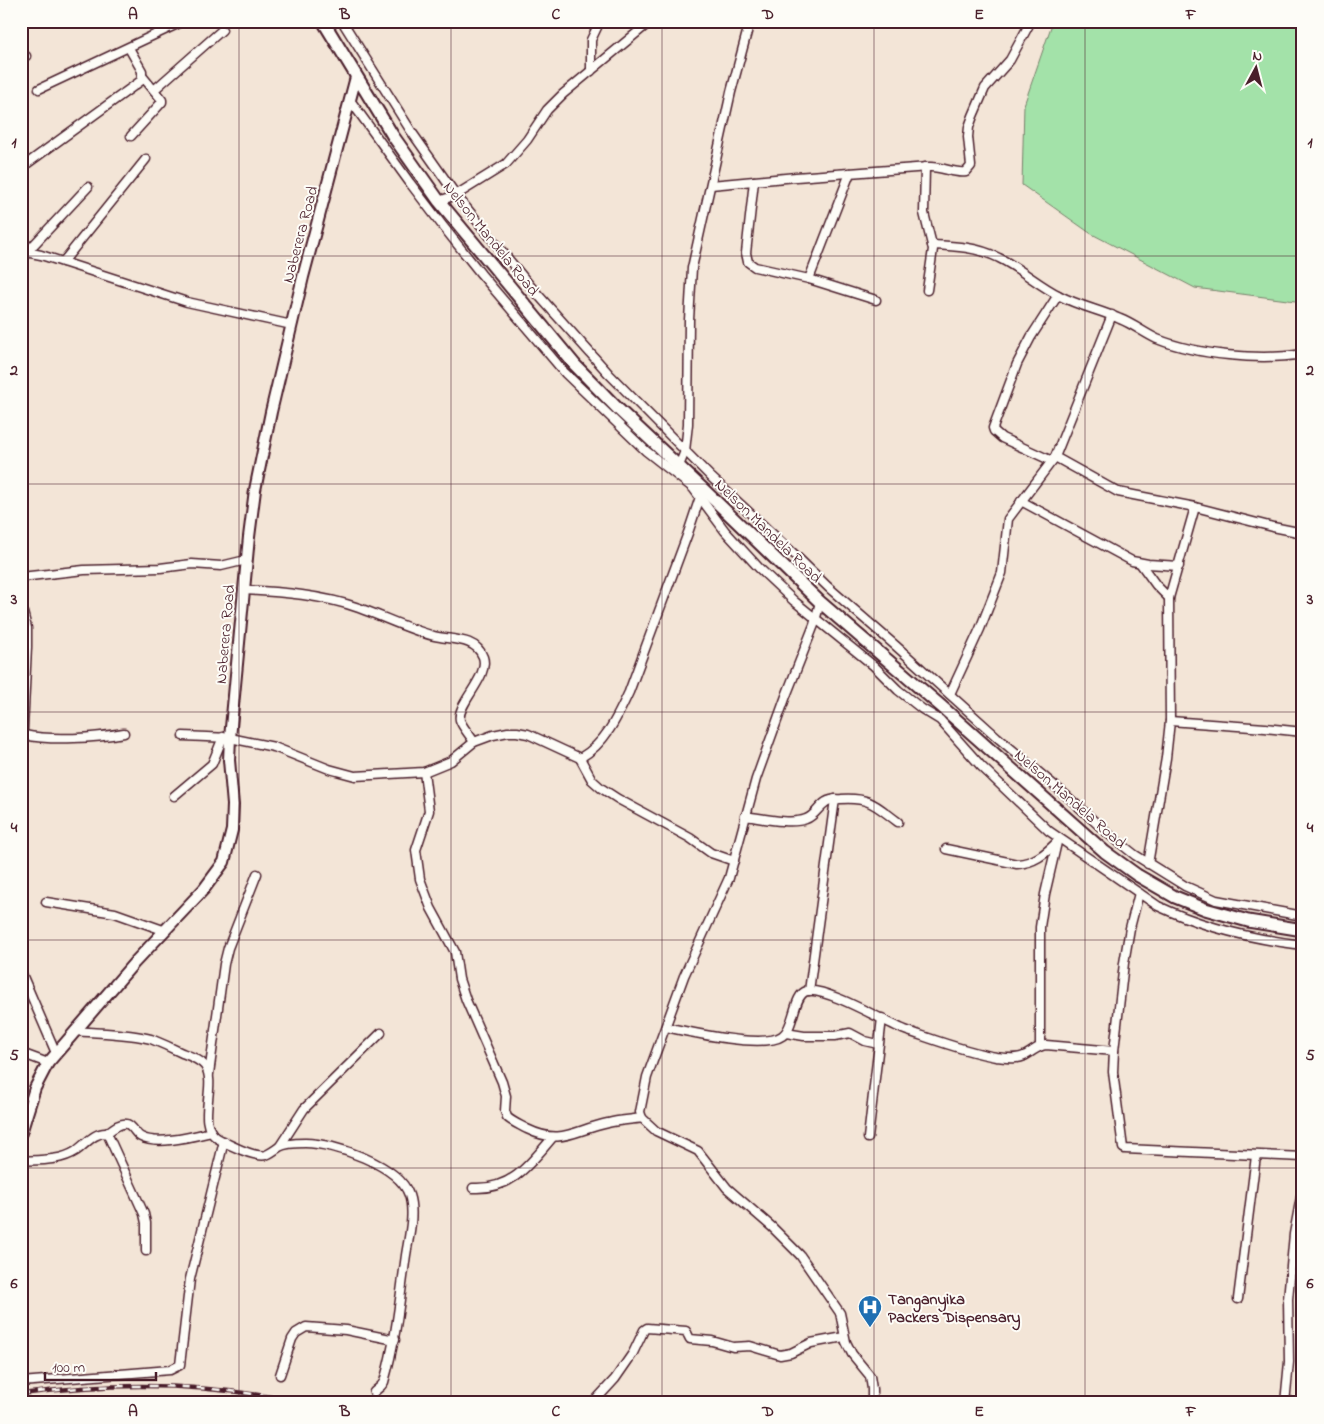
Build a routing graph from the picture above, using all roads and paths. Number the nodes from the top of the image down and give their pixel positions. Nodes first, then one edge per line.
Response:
1 (184, 21) edge
2 (323, 21) edge
3 (342, 21) edge
4 (600, 21) edge
5 (651, 21) edge
6 (750, 21) edge
7 (1030, 21) edge
8 (222, 30) dead end
9 (129, 48) junction
10 (591, 71) junction
11 (143, 77) junction
12 (356, 77) junction
13 (39, 89) dead end
14 (154, 90) junction
15 (350, 100) junction
16 (131, 136) dead end
17 (146, 159) dead end
18 (925, 167) junction
19 (21, 168) edge
20 (850, 173) junction
21 (754, 181) junction
22 (711, 185) junction
23 (88, 187) dead end
24 (456, 194) junction
25 (439, 201) junction
26 (932, 244) junction
27 (24, 251) edge
28 (63, 262) junction
29 (809, 279) junction
30 (927, 290) dead end
31 (1058, 295) junction
32 (876, 300) dead end
33 (1112, 316) junction
34 (292, 325) junction
35 (1303, 354) edge
36 (685, 450) junction
37 (1054, 459) junction
38 (680, 466) junction
39 (700, 497) junction
40 (1021, 501) junction
41 (1195, 507) junction
42 (1303, 533) edge
43 (246, 560) junction
44 (1140, 563) junction
45 (1179, 566) junction
46 (21, 577) edge
47 (243, 590) junction
48 (1169, 598) junction
49 (820, 602) junction
50 (21, 604) edge
51 (816, 619) junction
52 (23, 621) edge
53 (950, 694) junction
54 (23, 713) edge
55 (1170, 721) junction
56 (1303, 732) edge
57 (124, 733) dead end
58 (24, 735) junction
59 (183, 736) dead end
60 (226, 737) junction
61 (474, 742) junction
62 (580, 758) junction
63 (21, 770) edge
64 (424, 772) junction
65 (174, 796) dead end
66 (835, 799) junction
67 (745, 816) junction
68 (898, 822) dead end
69 (1057, 841) junction
70 (946, 849) dead end
71 (734, 861) junction
72 (1148, 864) junction
73 (257, 874) dead end
74 (1139, 894) junction
75 (46, 902) dead end
76 (1303, 916) edge
77 (163, 930) junction
78 (1303, 930) edge
79 (1303, 945) edge
80 (21, 972) edge
81 (809, 991) junction
82 (882, 1018) junction
83 (666, 1027) junction
84 (75, 1031) junction
85 (381, 1032) dead end
86 (786, 1033) junction
87 (878, 1044) junction
88 (1040, 1045) junction
89 (1114, 1052) junction
90 (21, 1053) edge
91 (56, 1053) junction
92 (48, 1062) junction
93 (209, 1076) junction
94 (642, 1118) junction
95 (211, 1132) junction
96 (107, 1133) junction
97 (21, 1134) edge
98 (552, 1137) junction
99 (868, 1138) dead end
100 (224, 1142) junction
101 (280, 1146) junction
102 (1256, 1156) junction
103 (1303, 1157) edge
104 (21, 1161) edge
105 (1303, 1186) edge
106 (472, 1188) dead end
107 (1294, 1234) junction
108 (1303, 1236) edge
109 (146, 1251) dead end
110 (1238, 1299) dead end
111 (844, 1337) junction
112 (395, 1340) junction
113 (280, 1375) dead end
114 (21, 1382) edge
115 (374, 1392) dead end
116 (593, 1403) edge
117 (872, 1403) edge
118 (1285, 1403) edge

1 - 9 street
2 - 12 main road, Nelson Mandela Road
3 - 24 street
4 - 10 street
5 - 10 street
6 - 22 street
7 - 18 street
8 - 14 street
9 - 11 street
9 - 13 street
10 - 24 street
11 - 14 street
11 - 19 street
12 - 15 street, Naberera Road
12 - 25 main road, Nelson Mandela Road
14 - 16 street
15 - 34 street, Naberera Road
15 - 39 street
17 - 28 street
18 - 20 street
18 - 26 street
20 - 21 street
20 - 29 street
21 - 22 street
21 - 29 street
22 - 36 street
23 - 27 street
24 - 25 street
24 - 36 street
25 - 38 main road, Nelson Mandela Road
26 - 30 street
26 - 31 street
27 - 28 street
28 - 34 street
29 - 32 street
31 - 33 street
31 - 37 street
33 - 35 street
33 - 37 street
34 - 43 street, Naberera Road
36 - 38 street
36 - 53 street
37 - 40 street
37 - 41 street
38 - 49 main road, Nelson Mandela Road
39 - 51 street
39 - 62 street
40 - 44 street
40 - 53 street
41 - 42 street
41 - 45 street
43 - 46 street
43 - 47 street, Naberera Road
44 - 45 street
44 - 48 street
45 - 48 street
47 - 60 street, Naberera Road
47 - 61 street
48 - 55 street
49 - 51 street
49 - 78 main road, Nelson Mandela Road
50 - 52 street
51 - 67 street
51 - 69 street
52 - 54 street
53 - 72 street
54 - 58 street
55 - 56 street
55 - 72 street
57 - 58 street
58 - 63 street
59 - 60 street
60 - 64 street
60 - 65 street
60 - 77 street, Naberera Road
61 - 62 street
61 - 64 street
62 - 71 street
64 - 98 street
66 - 67 street
66 - 68 street
66 - 81 street
67 - 71 street
69 - 70 street
69 - 74 street
69 - 88 street
71 - 83 street
72 - 76 street
73 - 93 street
74 - 79 street
74 - 89 street
75 - 77 street
77 - 84 street, Naberera Road
80 - 91 street
81 - 82 street
81 - 86 street
82 - 87 street
82 - 88 street
83 - 86 street
83 - 94 street
84 - 91 street, Naberera Road
84 - 93 street
85 - 101 street
86 - 87 street
87 - 99 street
88 - 89 street
89 - 102 street
90 - 92 street
91 - 92 street, Naberera Road
92 - 97 street, Naberera Road
93 - 95 street
94 - 98 street
94 - 111 street
95 - 96 street
95 - 100 street
96 - 104 street
96 - 109 street
98 - 106 street
100 - 101 street
100 - 114 street
101 - 112 street
102 - 103 street
102 - 110 street
105 - 107 street
107 - 108 street
107 - 118 street
111 - 116 street
111 - 117 street
112 - 113 street
112 - 115 street

